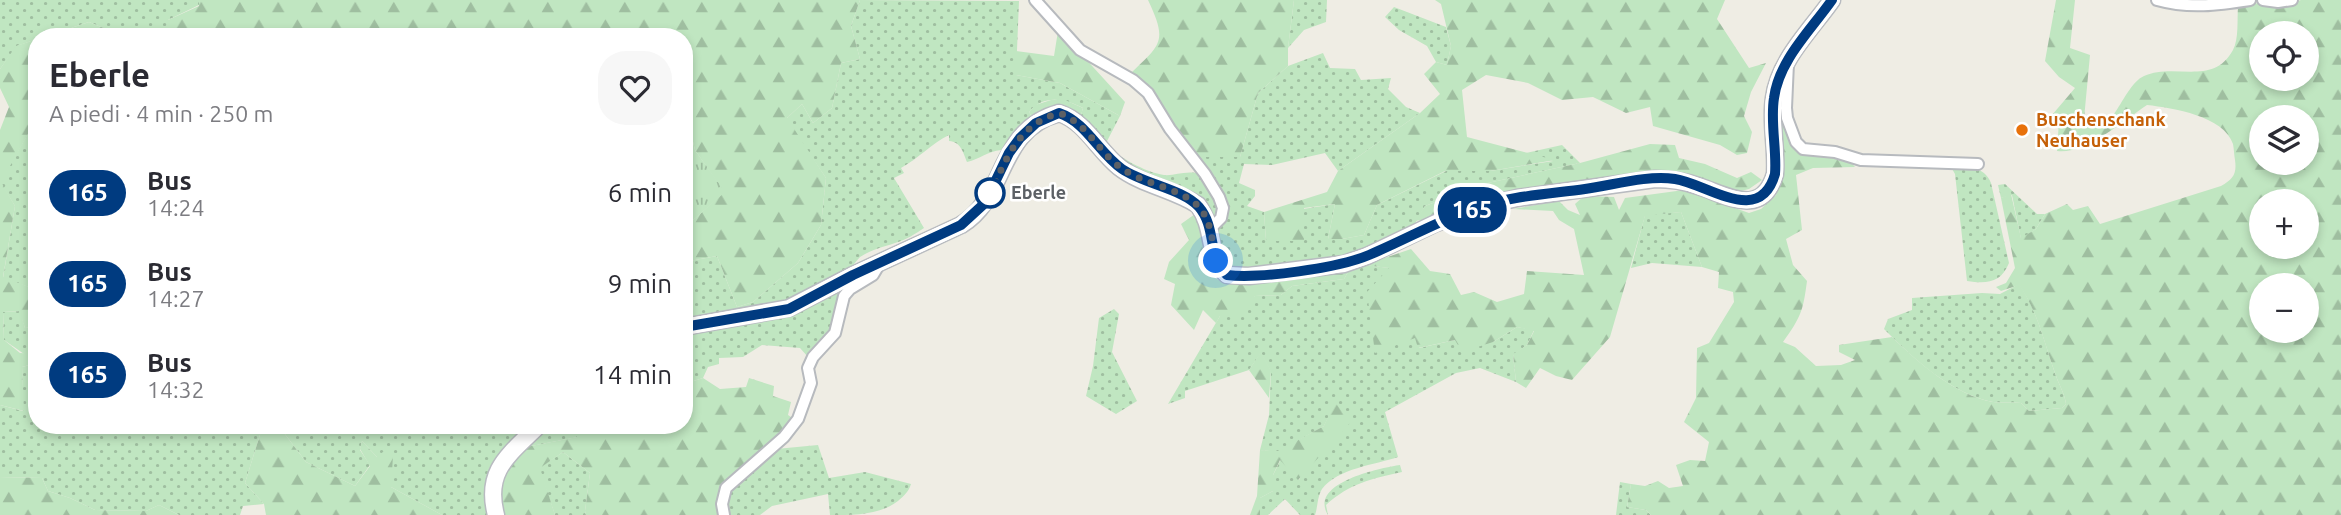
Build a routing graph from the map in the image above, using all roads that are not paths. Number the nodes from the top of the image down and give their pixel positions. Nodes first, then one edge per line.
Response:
1 (1035, 0) edge
2 (1832, 0) edge
3 (2157, 0) edge
4 (2250, 0) edge
5 (2263, 0) edge
6 (2292, 0) edge
7 (1787, 61) junction
8 (1978, 164) dead end
9 (1210, 229) junction
10 (881, 262) junction
11 (693, 325) edge
12 (531, 434) edge
13 (496, 515) edge
14 (724, 515) edge

1 - 9 street
2 - 7 main road
3 - 4 street
5 - 6 street
7 - 8 street
7 - 9 main road
9 - 10 main road
10 - 11 main road
10 - 14 street
12 - 13 main road

